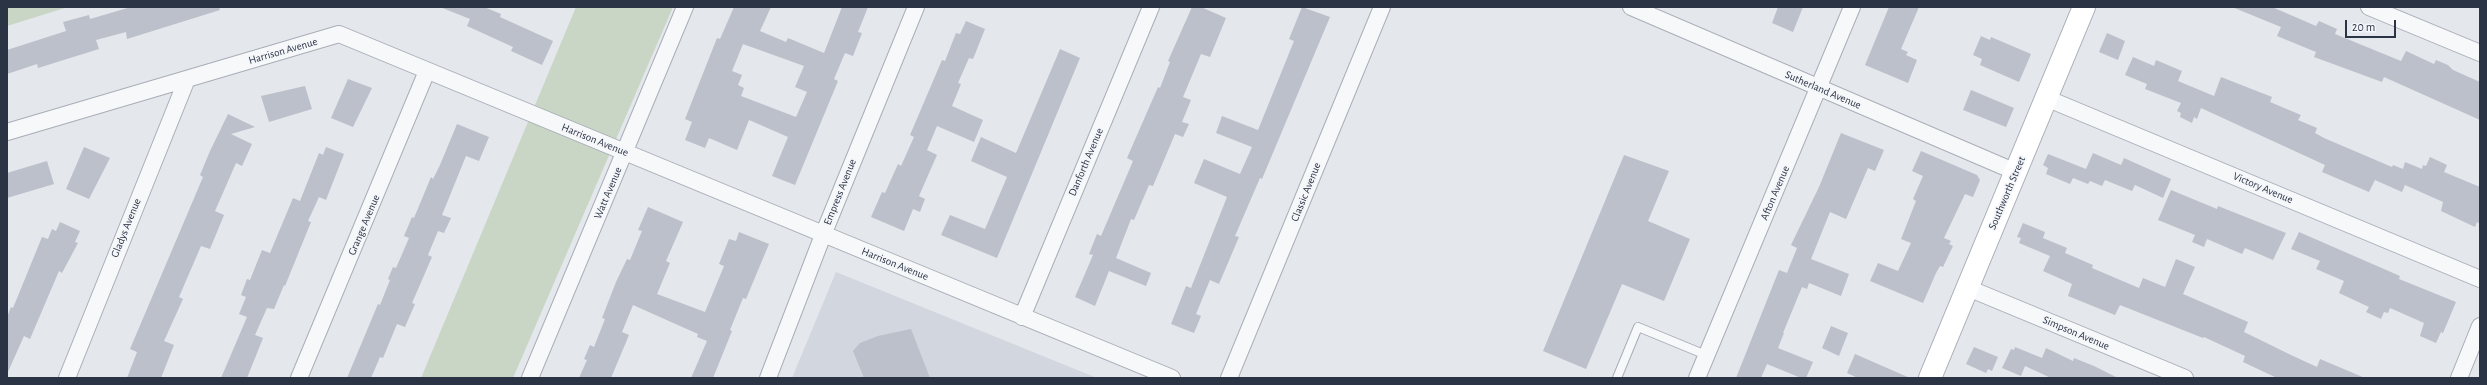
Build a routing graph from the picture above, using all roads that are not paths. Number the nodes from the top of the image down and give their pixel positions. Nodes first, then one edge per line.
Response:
1 (685, 7) edge
2 (916, 7) edge
3 (1151, 7) edge
4 (1382, 7) edge
5 (1631, 7) edge
6 (1852, 7) edge
7 (2084, 7) edge
8 (2369, 7) edge
9 (2480, 53) edge
10 (427, 71) junction
11 (187, 79) junction
12 (1818, 88) junction
13 (2046, 98) junction
14 (7, 132) edge
15 (625, 152) junction
16 (2016, 172) junction
17 (823, 234) junction
18 (2480, 279) edge
19 (1968, 288) junction
20 (1022, 317) junction
21 (2480, 326) edge
22 (1706, 355) junction
23 (67, 378) edge
24 (299, 378) edge
25 (530, 378) edge
26 (768, 378) edge
27 (1172, 378) edge
28 (1229, 378) edge
29 (1617, 378) edge
30 (1697, 378) edge
31 (1930, 378) edge
32 (2185, 378) edge
33 (2459, 378) edge

1 - 15 street, Watt Avenue
2 - 17 street, Empress Avenue
3 - 20 street, Danforth Avenue
4 - 28 street, Classic Avenue
5 - 12 street, Sutherland Avenue
6 - 12 street, Afton Avenue
7 - 13 main road, Southworth Street
8 - 9 street
10 - 11 street, Harrison Avenue
10 - 15 street, Harrison Avenue
10 - 24 street, Grange Avenue
11 - 14 street, Harrison Avenue
11 - 23 street, Gladys Avenue
12 - 16 street, Sutherland Avenue
12 - 22 street, Afton Avenue
13 - 16 main road, Southworth Street
13 - 18 street, Victory Avenue
15 - 17 street, Harrison Avenue
15 - 25 street, Watt Avenue
16 - 19 main road, Southworth Street
17 - 20 street, Harrison Avenue
17 - 26 street, Empress Avenue
19 - 31 main road, Southworth Street
19 - 32 street, Simpson Avenue
20 - 27 street, Harrison Avenue
21 - 33 street
22 - 29 lane
22 - 30 street, Afton Avenue

